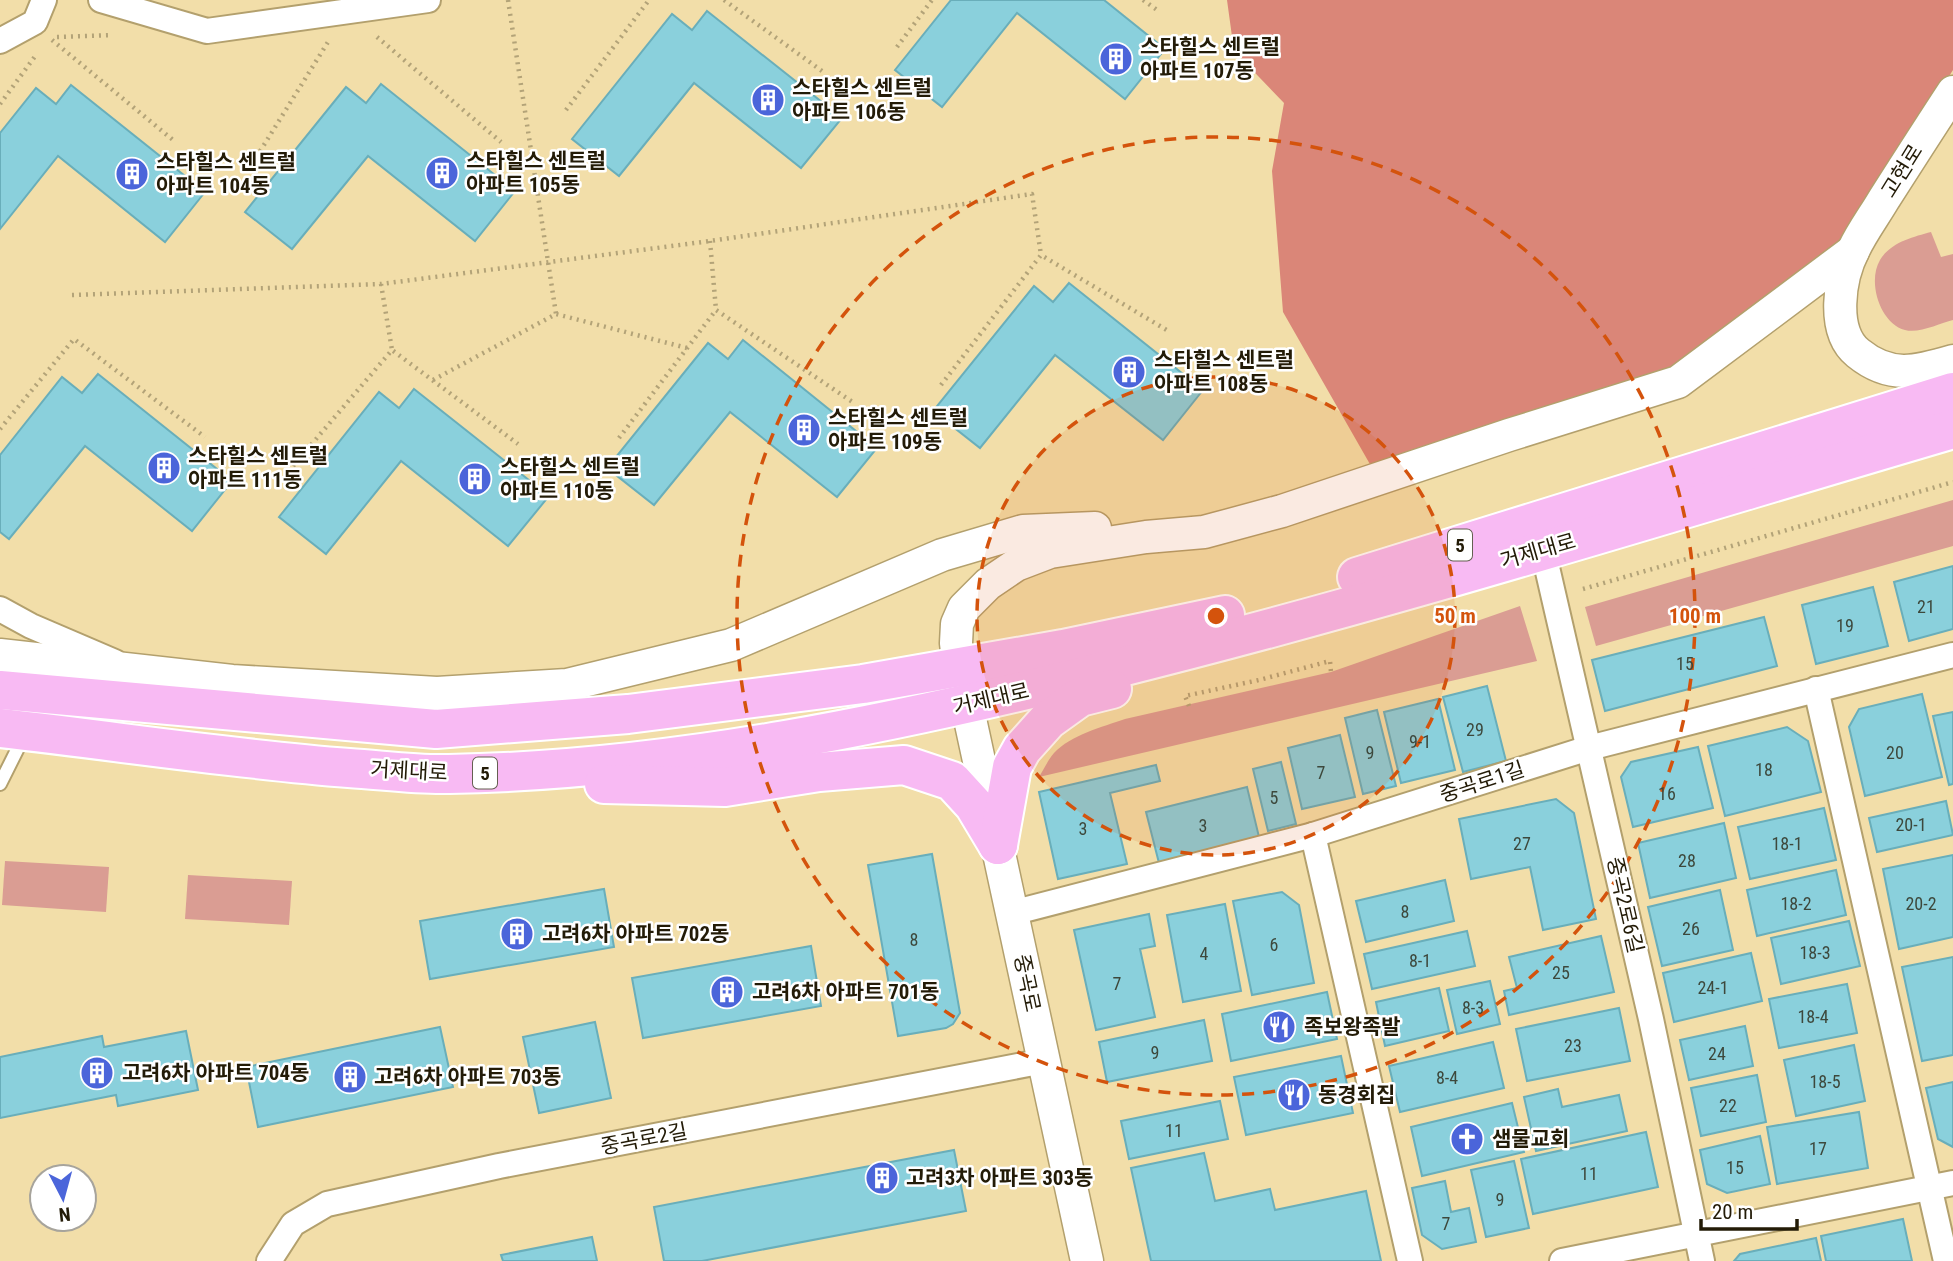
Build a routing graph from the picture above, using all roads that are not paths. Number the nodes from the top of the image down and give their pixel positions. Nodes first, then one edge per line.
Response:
1 (44, 0) edge
2 (101, 0) edge
3 (428, 0) edge
4 (0, 41) edge
5 (1953, 92) edge
6 (1853, 251) junction
7 (1953, 361) edge
8 (1953, 391) edge
9 (1953, 429) edge
10 (1204, 532) junction
11 (1544, 550) junction
12 (0, 609) edge
13 (0, 655) edge
14 (1953, 655) edge
15 (129, 668) junction
16 (959, 668) junction
17 (1816, 689) junction
18 (0, 690) edge
19 (967, 705) junction
20 (13, 729) edge
21 (1589, 748) junction
22 (502, 772) junction
23 (0, 784) edge
24 (1313, 835) junction
25 (998, 845) junction
26 (1012, 913) junction
27 (1044, 1061) junction
28 (1942, 1185) edge
29 (1696, 1233) junction
30 (269, 1261) edge
31 (1087, 1261) edge
32 (1410, 1261) edge
33 (1562, 1261) edge
34 (1702, 1261) edge
35 (1946, 1261) edge

1 - 4 street
2 - 3 street
5 - 6 street, 고현로
6 - 7 street
6 - 10 street
8 - 16 main road, 거제대로 / 5
9 - 11 main road, 거제대로 / 5
10 - 15 street
10 - 16 street, 중곡로
11 - 19 main road, 거제대로 / 5
11 - 21 street, 중곡2로6길
11 - 25 main road
12 - 15 street
13 - 15 street
14 - 17 street, 중곡로1길
16 - 18 main road, 거제대로 / 5
16 - 19 street, 중곡로
17 - 21 street, 중곡로1길
17 - 28 street
19 - 22 main road, 거제대로 / 5
19 - 25 street, 중곡로
20 - 22 main road, 거제대로 / 5
20 - 23 lane
21 - 24 street, 중곡로1길
21 - 29 street, 중곡2로6길
22 - 25 main road
24 - 26 street, 중곡로1길
24 - 32 street
25 - 26 street, 중곡로
26 - 27 street, 중곡로
27 - 30 street, 중곡로2길
27 - 31 street, 중곡로
28 - 29 street
28 - 35 street
29 - 33 street
29 - 34 street, 중곡2로6길

